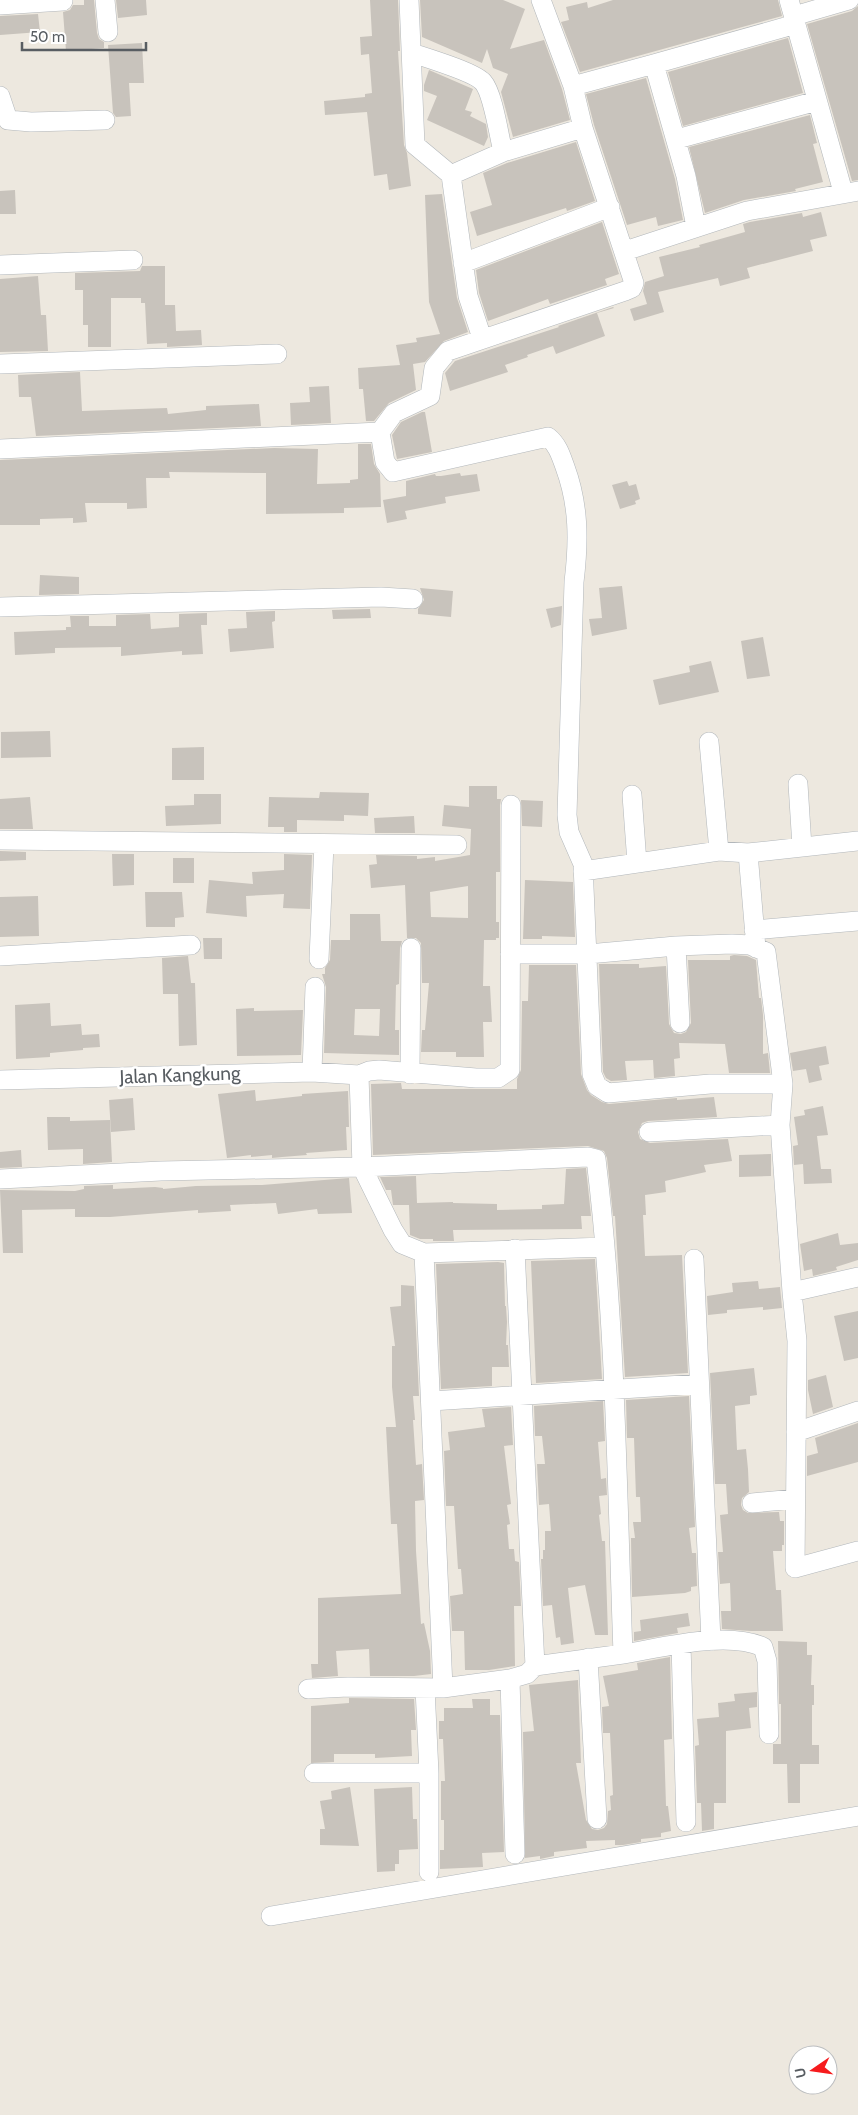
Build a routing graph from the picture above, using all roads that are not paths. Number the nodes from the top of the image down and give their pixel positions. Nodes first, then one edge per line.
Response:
1 (105, 0) edge
2 (409, 0) edge
3 (541, 0) edge
4 (849, 0) edge
5 (63, 1) edge
6 (0, 5) edge
7 (793, 14) edge
8 (108, 32) dead end
9 (412, 53) junction
10 (654, 64) junction
11 (573, 86) junction
12 (0, 96) edge
13 (817, 100) junction
14 (105, 120) dead end
15 (583, 128) junction
16 (677, 139) junction
17 (503, 152) junction
18 (451, 175) junction
19 (850, 191) edge
20 (610, 207) junction
21 (696, 227) junction
22 (625, 251) junction
23 (133, 260) dead end
24 (463, 263) junction
25 (0, 265) edge
26 (482, 338) junction
27 (277, 354) dead end
28 (0, 364) edge
29 (380, 432) junction
30 (0, 449) edge
31 (413, 599) dead end
32 (0, 607) edge
33 (709, 742) dead end
34 (798, 784) dead end
35 (632, 795) dead end
36 (511, 805) dead end
37 (0, 840) edge
38 (858, 840) edge
39 (324, 844) junction
40 (457, 845) dead end
41 (802, 847) junction
42 (719, 851) junction
43 (748, 853) junction
44 (637, 863) junction
45 (583, 871) junction
46 (858, 921) edge
47 (755, 939) junction
48 (191, 945) dead end
49 (676, 946) junction
50 (411, 948) dead end
51 (510, 954) junction
52 (588, 954) junction
53 (0, 956) edge
54 (319, 960) dead end
55 (315, 987) dead end
56 (680, 1023) dead end
57 (312, 1072) junction
58 (410, 1074) junction
59 (359, 1075) junction
60 (0, 1080) edge
61 (783, 1084) junction
62 (780, 1125) junction
63 (649, 1132) dead end
64 (362, 1167) junction
65 (0, 1179) edge
66 (605, 1247) junction
67 (515, 1249) junction
68 (424, 1253) junction
69 (694, 1259) dead end
70 (858, 1277) edge
71 (792, 1292) junction
72 (699, 1384) junction
73 (614, 1390) junction
74 (523, 1396) junction
75 (431, 1401) junction
76 (858, 1410) edge
77 (796, 1432) junction
78 (795, 1500) junction
79 (752, 1503) dead end
80 (858, 1551) edge
81 (711, 1641) junction
82 (681, 1644) junction
83 (623, 1654) junction
84 (588, 1658) junction
85 (535, 1666) junction
86 (510, 1679) junction
87 (434, 1688) junction
88 (308, 1689) dead end
89 (769, 1734) dead end
90 (314, 1773) dead end
91 (429, 1773) junction
92 (858, 1816) edge
93 (597, 1819) dead end
94 (686, 1822) dead end
95 (516, 1854) dead end
96 (428, 1872) dead end
97 (271, 1916) dead end

1 - 8 street
2 - 9 street
3 - 11 street
4 - 7 street
5 - 6 street
7 - 10 street
7 - 13 street
9 - 17 street
9 - 18 street
10 - 11 street
10 - 16 street
11 - 15 street
12 - 14 street
13 - 16 street
13 - 19 street
15 - 17 street
15 - 20 street
16 - 21 street
17 - 18 street
18 - 24 street
19 - 21 street
20 - 22 street
20 - 24 street
21 - 22 street
22 - 26 street
23 - 25 street
24 - 26 street
26 - 29 street
27 - 28 street
29 - 30 street
29 - 45 street
31 - 32 street
33 - 42 street
34 - 41 street
35 - 44 street
36 - 51 street
37 - 39 street
38 - 41 street
39 - 40 street
39 - 54 street
41 - 43 street
42 - 43 street
42 - 44 street
43 - 47 street
44 - 45 street
45 - 52 street
46 - 47 street
47 - 49 street
47 - 61 street
48 - 53 street
49 - 52 street
49 - 56 street
50 - 58 street
51 - 52 street
51 - 58 street, Jalan Kangkung
52 - 61 street
55 - 57 street
57 - 59 street, Jalan Kangkung
57 - 60 street, Jalan Kangkung
58 - 59 street, Jalan Kangkung
59 - 64 street
61 - 62 street
62 - 63 street
62 - 71 street
64 - 65 street
64 - 66 street
64 - 68 street
66 - 67 street
66 - 73 street
67 - 68 street
67 - 74 street
68 - 75 street
69 - 72 street
70 - 71 street
71 - 77 street
72 - 73 street
72 - 81 street
73 - 74 street
73 - 83 street
74 - 75 street
74 - 85 street
75 - 87 street
76 - 77 street
77 - 78 street
78 - 79 street
78 - 80 street
81 - 82 street
81 - 89 street
82 - 83 street
82 - 94 street
83 - 84 street
84 - 85 street
84 - 93 street
85 - 86 street
86 - 87 street
86 - 95 street
87 - 88 street
87 - 91 street
90 - 91 street
91 - 96 street
92 - 97 street

